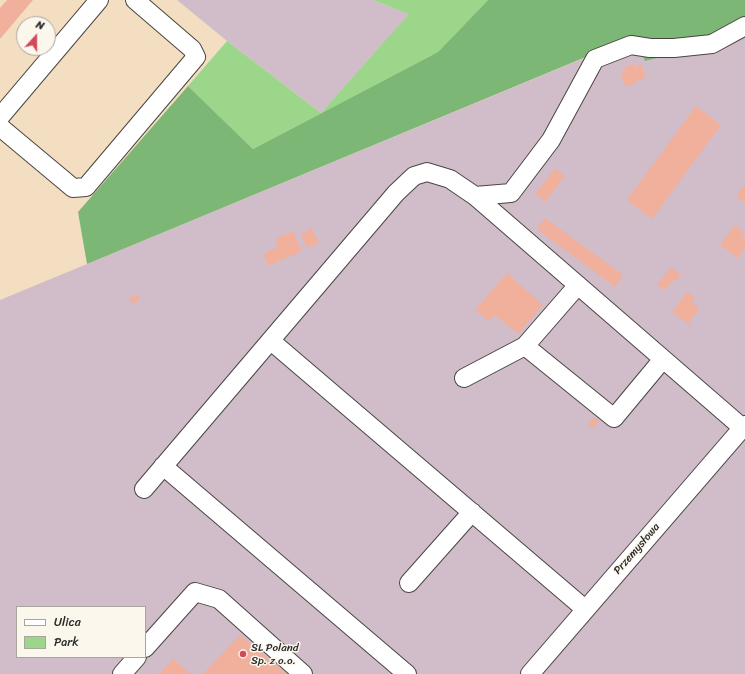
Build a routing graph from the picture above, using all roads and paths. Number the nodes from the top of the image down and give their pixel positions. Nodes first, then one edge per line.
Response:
1 (135, 0) edge
2 (90, 3) edge
3 (745, 26) edge
4 (0, 117) edge
5 (0, 127) edge
6 (474, 196) junction
7 (578, 285) junction
8 (270, 341) junction
9 (525, 346) junction
10 (663, 359) junction
11 (464, 378) dead end
12 (744, 428) edge
13 (163, 466) junction
14 (144, 489) dead end
15 (472, 512) junction
16 (409, 583) dead end
17 (585, 609) junction
18 (146, 647) edge
19 (136, 658) edge
20 (122, 674) edge
21 (304, 674) edge
22 (407, 674) edge
23 (530, 674) edge

1 - 5 street
2 - 4 street
3 - 6 street
6 - 7 street
6 - 8 street
7 - 9 street
7 - 10 street
8 - 13 street
8 - 15 street
9 - 10 street
9 - 11 street
10 - 12 street
12 - 17 street, Przemysłowa
13 - 14 street
13 - 22 street
15 - 16 street
15 - 17 street
17 - 23 street, Przemysłowa
18 - 21 street
19 - 20 street

